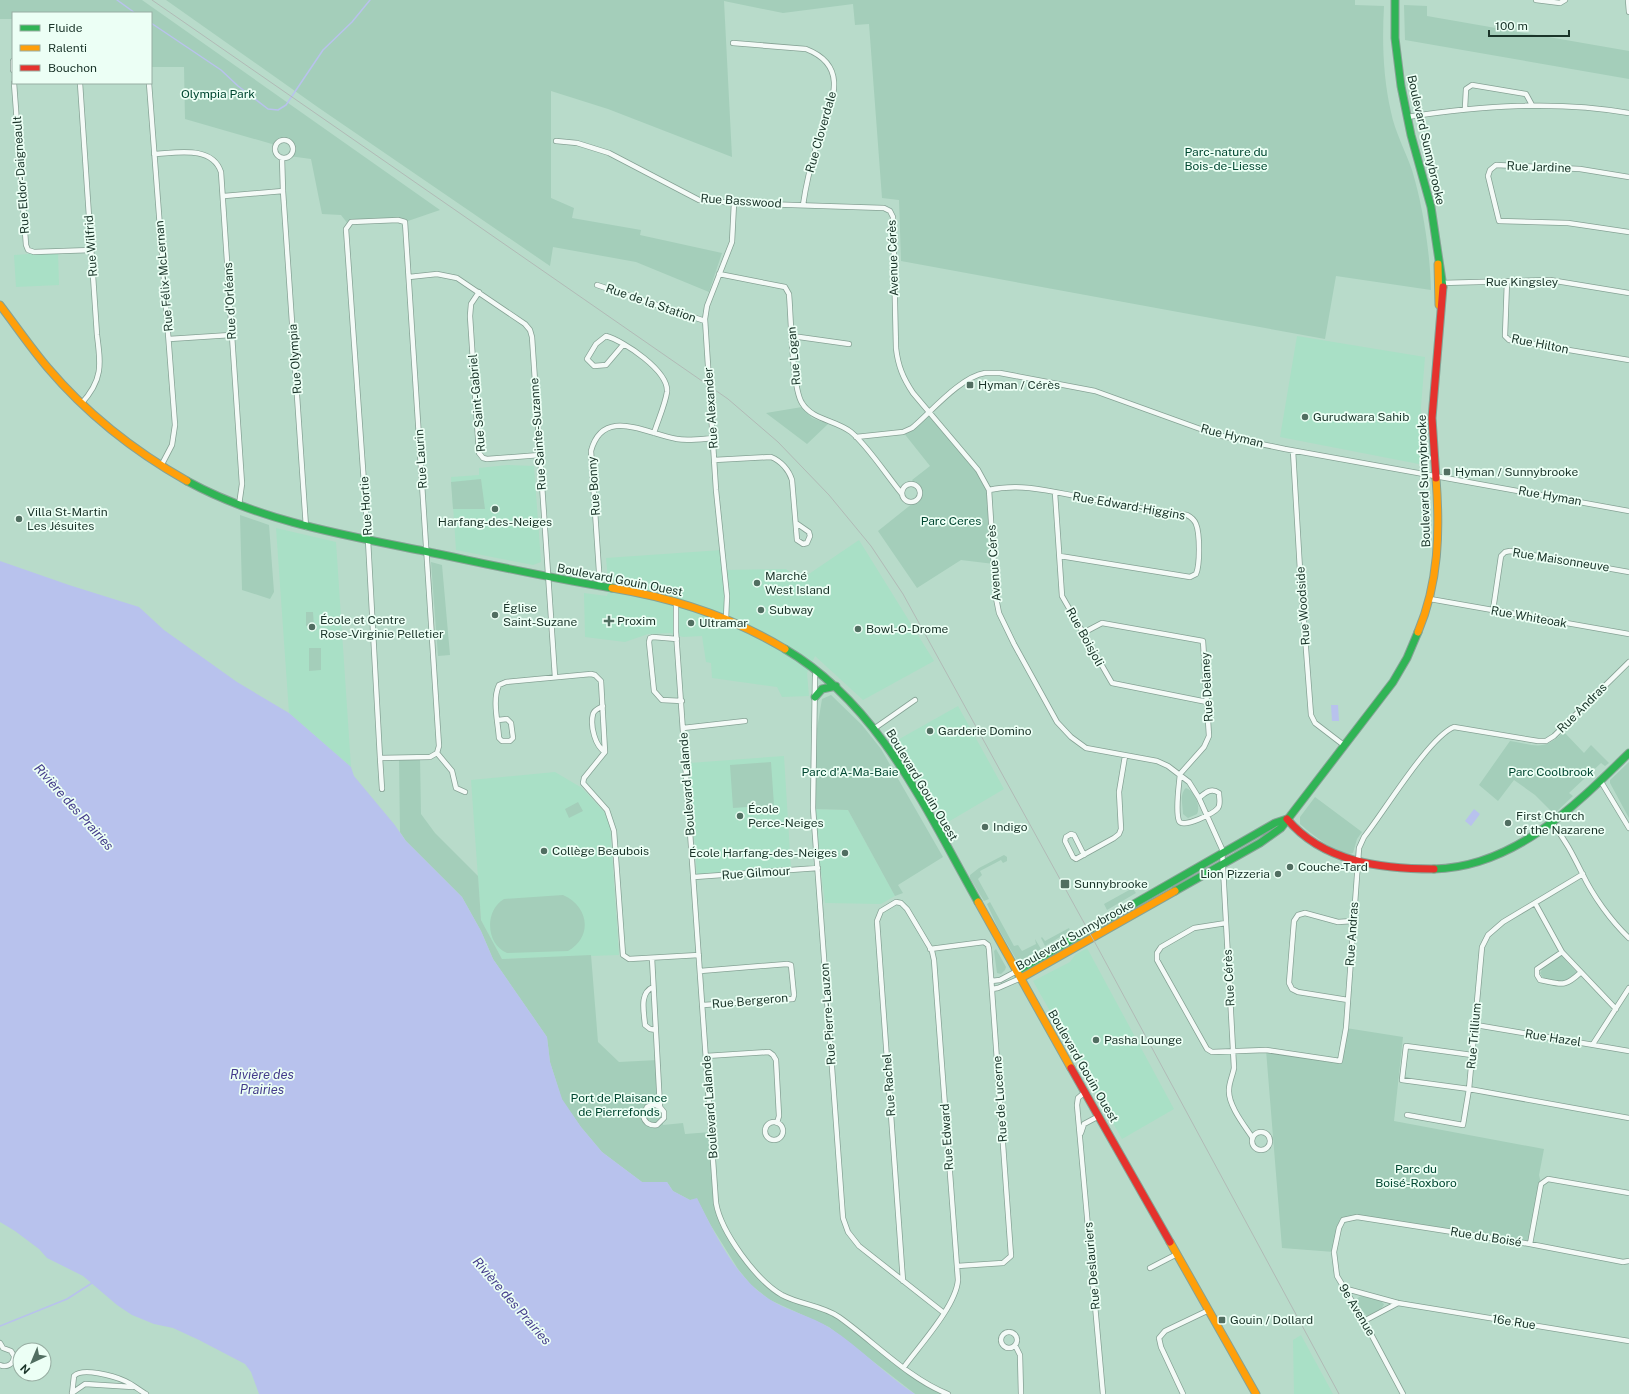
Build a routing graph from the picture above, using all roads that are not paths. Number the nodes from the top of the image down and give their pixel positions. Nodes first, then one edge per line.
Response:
1 (1395, 0) edge
2 (1536, 0) edge
3 (1565, 0) edge
4 (1628, 0) edge
5 (1629, 12) edge
6 (733, 43) dead end
7 (14, 84) edge
8 (80, 84) edge
9 (149, 84) edge
10 (1532, 105) junction
11 (1465, 108) junction
12 (1629, 113) edge
13 (1407, 117) junction
14 (556, 141) dead end
15 (154, 154) junction
16 (282, 158) dead end
17 (1629, 176) edge
18 (283, 191) junction
19 (224, 196) junction
20 (734, 203) junction
21 (803, 205) junction
22 (890, 212) joint
23 (348, 224) joint
24 (1629, 232) edge
25 (92, 250) junction
26 (719, 274) junction
27 (409, 277) junction
28 (1507, 281) junction
29 (1440, 283) junction
30 (597, 285) dead end
31 (479, 292) junction
32 (1629, 293) edge
33 (0, 305) edge
34 (705, 321) junction
35 (231, 335) junction
36 (792, 336) junction
37 (169, 338) junction
38 (848, 344) dead end
39 (623, 345) junction
40 (1629, 360) edge
41 (81, 404) junction
42 (930, 413) junction
43 (654, 433) junction
44 (856, 437) junction
45 (713, 438) junction
46 (1293, 451) junction
47 (540, 455) junction
48 (714, 460) junction
49 (161, 466) junction
50 (1435, 476) junction
51 (989, 490) junction
52 (1055, 493) junction
53 (902, 494) junction
54 (239, 505) junction
55 (1629, 511) edge
56 (796, 523) dead end
57 (306, 527) junction
58 (368, 540) junction
59 (426, 552) junction
60 (1060, 556) junction
61 (1629, 572) edge
62 (548, 577) junction
63 (600, 586) junction
64 (1430, 599) junction
65 (676, 602) junction
66 (1493, 610) junction
67 (726, 618) junction
68 (1083, 633) junction
69 (1629, 634) edge
70 (677, 639) junction
71 (1629, 662) edge
72 (817, 670) junction
73 (554, 677) junction
74 (836, 686) junction
75 (815, 696) junction
76 (682, 700) junction
77 (915, 700) dead end
78 (1207, 702) junction
79 (603, 706) junction
80 (498, 720) junction
81 (745, 721) dead end
82 (683, 728) junction
83 (875, 728) junction
84 (1345, 746) junction
85 (605, 752) junction
86 (437, 753) junction
87 (1629, 753) edge
88 (1125, 756) junction
89 (380, 758) junction
90 (1180, 774) junction
91 (1600, 780) junction
92 (382, 789) dead end
93 (465, 792) dead end
94 (1199, 798) junction
95 (1206, 815) junction
96 (1288, 819) junction
97 (1552, 823) junction
98 (1629, 828) edge
99 (1222, 854) junction
100 (1084, 855) junction
101 (1358, 862) junction
102 (1223, 864) junction
103 (818, 868) junction
104 (1583, 874) junction
105 (694, 877) junction
106 (899, 902) joint
107 (1535, 903) junction
108 (1353, 920) junction
109 (1226, 923) junction
110 (1629, 938) edge
111 (930, 948) junction
112 (1562, 952) junction
113 (699, 955) junction
114 (652, 958) junction
115 (1016, 970) junction
116 (700, 971) junction
117 (1580, 973) junction
118 (1021, 978) junction
119 (991, 981) junction
120 (653, 988) junction
121 (1629, 988) edge
122 (992, 989) junction
123 (1348, 1000) junction
124 (703, 1005) junction
125 (1616, 1009) junction
126 (1476, 1025) junction
127 (656, 1030) junction
128 (1593, 1044) junction
129 (1234, 1051) junction
130 (1629, 1051) edge
131 (1472, 1055) junction
132 (706, 1056) junction
133 (1469, 1089) junction
134 (1086, 1092) junction
135 (660, 1106) junction
136 (1407, 1115) dead end
137 (1099, 1116) junction
138 (1629, 1118) edge
139 (777, 1123) dead end
140 (1252, 1137) junction
141 (1081, 1138) junction
142 (1629, 1193) edge
143 (1343, 1220) joint
144 (1530, 1244) junction
145 (1177, 1254) junction
146 (1629, 1260) edge
147 (957, 1266) junction
148 (1150, 1268) dead end
149 (903, 1281) junction
150 (1343, 1288) junction
151 (1398, 1303) junction
152 (1209, 1310) junction
153 (944, 1313) junction
154 (1364, 1321) junction
155 (1629, 1341) edge
156 (0, 1343) edge
157 (1015, 1345) dead end
158 (2, 1349) edge
159 (0, 1365) edge
160 (904, 1367) junction
161 (135, 1387) junction
162 (72, 1394) edge
163 (146, 1394) edge
164 (948, 1394) edge
165 (1021, 1394) edge
166 (1103, 1394) edge
167 (1183, 1394) edge
168 (1256, 1394) edge
169 (1404, 1394) edge

1 - 13 street, Boulevard Sunnybrooke
2 - 3 street
4 - 5 street
6 - 21 street, Rue Cloverdale
7 - 25 street, Rue Eldor-Daigneault
8 - 25 street, Rue Wilfrid
9 - 15 street, Rue Félix-McLernan
10 - 11 street
10 - 11 street
10 - 12 street
11 - 13 street
13 - 29 street, Boulevard Sunnybrooke
14 - 20 street, Rue Basswood
15 - 19 street, Rue d'Orléans
15 - 37 street, Rue Félix-McLernan
16 - 18 street, Rue Olympia
17 - 24 street, Rue Jardine
18 - 19 street
18 - 57 street, Rue Olympia
19 - 35 street, Rue d'Orléans
20 - 21 street, Rue Basswood
20 - 26 street, Rue Alexander
21 - 22 street, Rue Basswood
22 - 42 street, Avenue Cérès
23 - 27 street, Rue Laurin
23 - 58 street, Rue Hortie
25 - 41 street, Rue Wilfrid
26 - 34 street, Rue Alexander
26 - 36 street, Rue Logan
27 - 31 street, Rue Sainte-Suzanne
27 - 59 street, Rue Laurin
28 - 29 street, Rue Kingsley
28 - 32 street, Rue Kingsley
28 - 40 street, Rue Hilton
29 - 50 street, Boulevard Sunnybrooke
30 - 34 street, Rue de la Station
31 - 47 street, Rue Sainte-Suzanne
31 - 47 street, Rue Saint-Gabriel
33 - 41 street, Boulevard Gouin Ouest
34 - 45 street, Rue Alexander
35 - 37 street
35 - 54 street, Rue d'Orléans
36 - 38 street
36 - 44 street, Rue Logan
37 - 49 street, Rue Félix-McLernan
39 - 39 street
39 - 43 street
41 - 49 street, Boulevard Gouin Ouest
42 - 44 street, Rue Hyman
42 - 46 street, Rue Hyman
42 - 51 street, Avenue Cérès
43 - 45 street, Rue Bonny
43 - 63 street, Rue Bonny
44 - 53 street, Rue Logan
45 - 48 street, Rue Alexander
46 - 50 street, Rue Hyman
46 - 84 street, Rue Woodside
47 - 62 street, Rue Sainte-Suzanne
48 - 56 street
48 - 67 street, Rue Alexander
49 - 54 street, Boulevard Gouin Ouest
50 - 55 street, Rue Hyman
50 - 64 street, Boulevard Sunnybrooke
51 - 52 street, Rue Edward-Higgins
51 - 88 street, Avenue Cérès
52 - 60 street, Rue Boisjoli
52 - 60 street, Rue Edward-Higgins
53 - 53 street
54 - 57 street, Boulevard Gouin Ouest
57 - 58 street, Boulevard Gouin Ouest
58 - 59 street, Boulevard Gouin Ouest
58 - 89 street, Rue Hortie
59 - 62 street, Boulevard Gouin Ouest
59 - 86 street, Rue Laurin
60 - 68 street, Rue Boisjoli
61 - 66 street, Rue Maisonneuve
62 - 63 street, Boulevard Gouin Ouest
62 - 73 street, Rue Sainte-Suzanne
63 - 65 street, Boulevard Gouin Ouest
64 - 66 street, Rue Whiteoak
64 - 84 street, Boulevard Sunnybrooke
65 - 67 street, Boulevard Gouin Ouest
65 - 70 street, Boulevard Lalande
66 - 69 street, Rue Whiteoak
67 - 72 street, Boulevard Gouin Ouest
68 - 78 street, Rue Boisjoli
68 - 78 street, Rue Delaney
70 - 76 street, Boulevard Lalande
70 - 76 street
71 - 101 street, Rue Andras
72 - 74 street, Boulevard Gouin Ouest
72 - 75 street, Rue Pierre-Lauzon
73 - 79 street
73 - 80 street
74 - 75 street
74 - 83 street, Boulevard Gouin Ouest
75 - 103 street, Rue Pierre-Lauzon
76 - 82 street, Boulevard Lalande
77 - 83 street
78 - 90 street, Rue Delaney
79 - 85 street
79 - 85 street
80 - 80 street
81 - 82 street
82 - 105 street, Boulevard Lalande
83 - 115 street, Boulevard Gouin Ouest
84 - 96 street, Boulevard Sunnybrooke
85 - 114 street
86 - 89 street
86 - 93 street
87 - 91 street
88 - 90 street, Avenue Cérès
88 - 100 street
89 - 92 street, Rue Hortie
90 - 94 street, Rue Cérès
90 - 95 street
91 - 97 street
91 - 98 street
94 - 95 street, Rue Cérès
94 - 95 street
95 - 99 street, Rue Cérès
96 - 99 street, Boulevard Sunnybrooke
96 - 101 street
96 - 102 street, Boulevard Sunnybrooke
97 - 101 street
97 - 104 street
99 - 102 street, Rue Cérès
99 - 115 street, Boulevard Sunnybrooke
100 - 100 street
101 - 108 street, Rue Andras
102 - 109 street, Rue Cérès
102 - 118 street, Boulevard Sunnybrooke
103 - 105 street, Rue Gilmour
103 - 149 street, Rue Pierre-Lauzon
104 - 107 street, Rue Trillium
104 - 110 street
105 - 113 street, Boulevard Lalande
106 - 111 street, Rue Edward
106 - 149 street, Rue Rachel
107 - 112 street
107 - 126 street, Rue Trillium
108 - 123 street, Rue Andras
108 - 123 street
109 - 129 street, Rue Cérès
109 - 129 street, Rue Andras
111 - 119 street, Rue de Lucerne
111 - 147 street, Rue Edward
112 - 117 street
112 - 117 street
113 - 114 street
113 - 116 street, Boulevard Lalande
114 - 120 street
115 - 118 street, Boulevard Gouin Ouest
115 - 119 street, Boulevard Sunnybrooke
116 - 124 street, Boulevard Lalande
116 - 124 street, Rue Bergeron
117 - 125 street
118 - 122 street, Boulevard Sunnybrooke
118 - 134 street, Boulevard Gouin Ouest
119 - 122 street, Rue de Lucerne
120 - 127 street
120 - 127 street
121 - 125 street
122 - 147 street, Rue de Lucerne
123 - 129 street, Rue Andras
124 - 132 street, Boulevard Lalande
125 - 128 street
126 - 128 street, Rue Hazel
126 - 131 street, Rue Trillium
127 - 135 street
128 - 130 street, Rue Hazel
129 - 140 street, Rue Cérès
131 - 133 street, Rue Trillium
131 - 133 street
132 - 139 street
132 - 160 street, Boulevard Lalande
133 - 136 street, Rue Trillium
133 - 138 street
134 - 137 street, Boulevard Gouin Ouest
134 - 141 street, Rue Deslauriers
135 - 135 street
137 - 141 street
137 - 145 street, Boulevard Gouin Ouest
140 - 140 street, Rue Cérès
141 - 166 street, Rue Deslauriers
142 - 144 street
143 - 144 street, Rue du Boisé
143 - 150 street, 9e Avenue
144 - 146 street, Rue du Boisé
145 - 148 street
145 - 152 street, Boulevard Gouin Ouest
147 - 153 street, Rue Edward
149 - 153 street, Rue Pierre-Lauzon
150 - 151 street, 16e Rue
150 - 154 street, 9e Avenue
151 - 154 street
151 - 155 street, 16e Rue
152 - 167 street
152 - 168 street, Boulevard Gouin Ouest
153 - 160 street, Rue Edward
154 - 169 street, 9e Avenue
156 - 158 street
157 - 165 street
158 - 159 street
160 - 164 street, Boulevard Lalande
161 - 162 street
161 - 162 street
161 - 163 street

